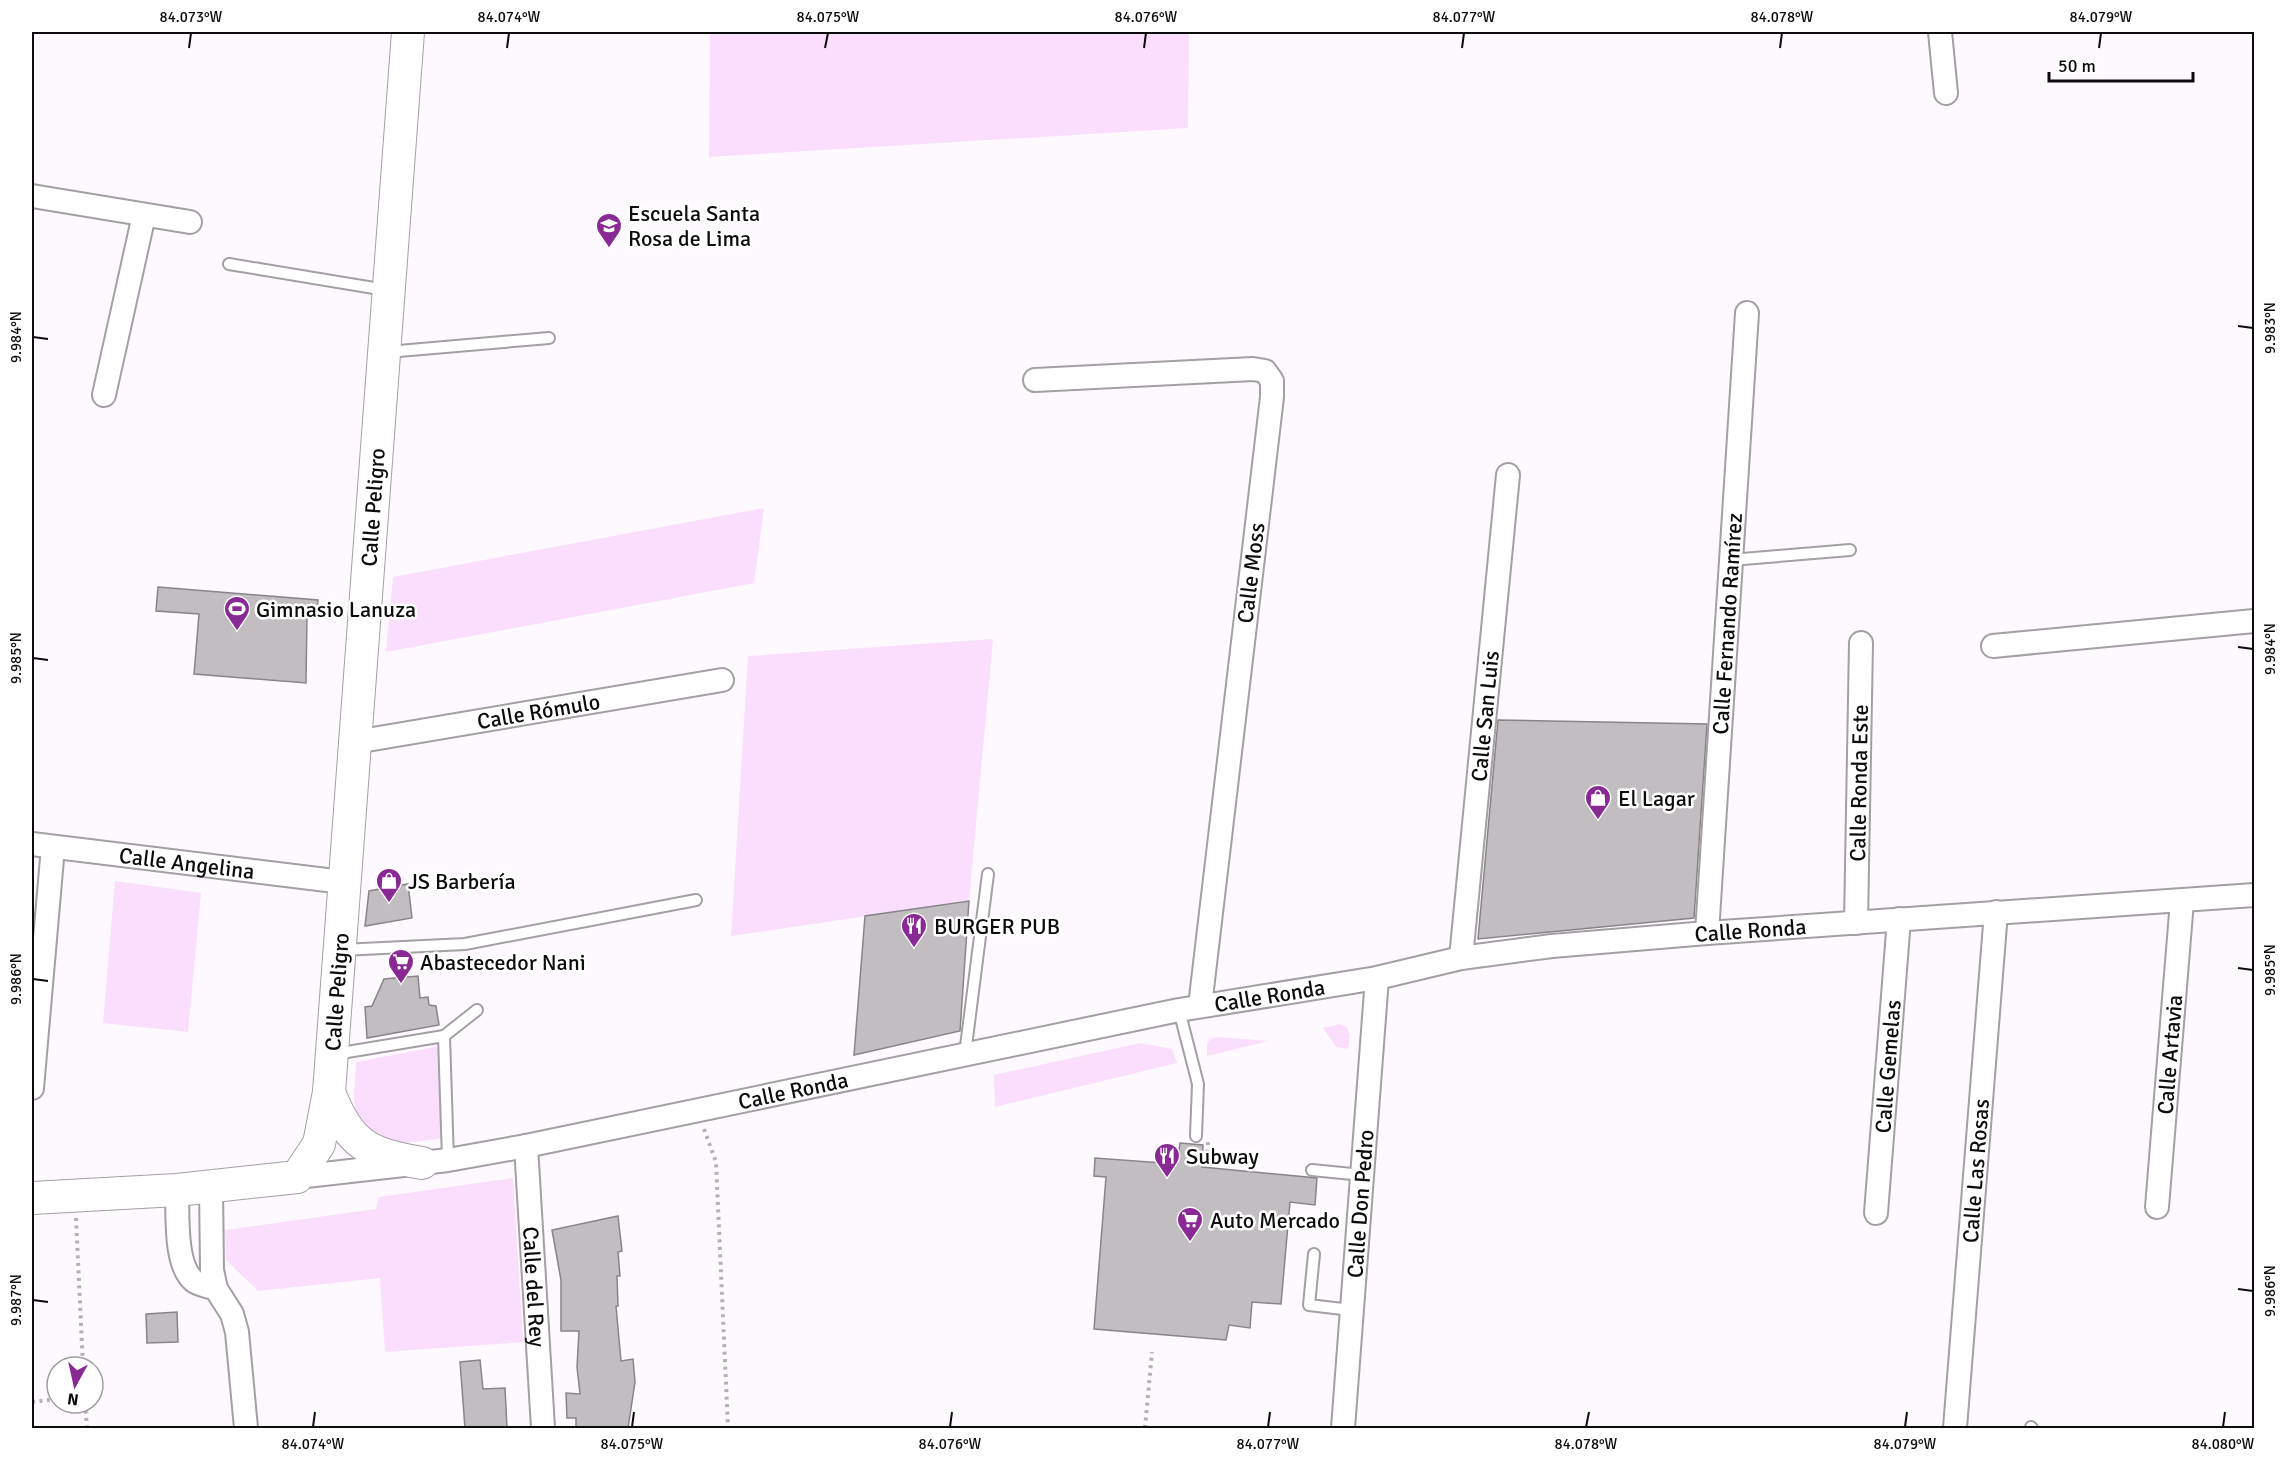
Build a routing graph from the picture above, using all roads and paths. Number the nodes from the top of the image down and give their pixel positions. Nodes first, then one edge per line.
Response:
1 (408, 32) edge
2 (1940, 32) edge
3 (1946, 93) dead end
4 (32, 196) edge
5 (144, 215) junction
6 (190, 222) dead end
7 (229, 264) dead end
8 (389, 291) junction
9 (1747, 314) dead end
10 (549, 338) dead end
11 (384, 352) junction
12 (1035, 380) dead end
13 (104, 394) dead end
14 (1508, 475) dead end
15 (1850, 550) dead end
16 (1731, 560) junction
17 (2254, 621) edge
18 (1861, 643) dead end
19 (1993, 646) dead end
20 (722, 680) dead end
21 (355, 742) junction
22 (42, 846) edge
23 (988, 874) dead end
24 (343, 882) junction
25 (2254, 895) edge
26 (696, 900) dead end
27 (2182, 901) junction
28 (1996, 912) junction
29 (1899, 920) junction
30 (1856, 923) junction
31 (1707, 933) junction
32 (339, 950) junction
33 (1461, 958) junction
34 (1377, 978) junction
35 (1190, 1008) junction
36 (477, 1010) dead end
37 (444, 1036) junction
38 (965, 1054) junction
39 (332, 1055) junction
40 (32, 1088) edge
41 (329, 1092) junction
42 (698, 1112) junction
43 (1196, 1136) dead end
44 (526, 1146) junction
45 (435, 1161) junction
46 (1312, 1170) dead end
47 (1362, 1175) junction
48 (297, 1178) junction
49 (211, 1187) junction
50 (177, 1190) junction
51 (75, 1195) junction
52 (32, 1198) edge
53 (2157, 1207) dead end
54 (1876, 1213) dead end
55 (1314, 1254) dead end
56 (216, 1289) junction
57 (1351, 1310) junction
58 (1152, 1352) dead end
59 (82, 1355) edge
60 (246, 1428) edge
61 (543, 1428) edge
62 (728, 1428) edge
63 (1145, 1428) edge
64 (1343, 1428) edge
65 (1955, 1428) edge

1 - 8 main road, Calle Peligro
2 - 3 street
4 - 5 street
5 - 6 street
5 - 13 street
7 - 8 lane
8 - 11 main road, Calle Peligro
9 - 16 street, Calle Fernando Ramírez
10 - 11 lane
11 - 21 main road, Calle Peligro
12 - 35 street, Calle Moss
14 - 33 street, Calle San Luis
15 - 16 lane
16 - 31 street, Calle Fernando Ramírez
17 - 19 street
18 - 30 street, Calle Ronda Este
20 - 21 street, Calle Rómulo
21 - 24 main road, Calle Peligro
22 - 24 street, Calle Angelina
22 - 40 street
23 - 38 lane
24 - 32 main road, Calle Peligro
25 - 27 street, Calle Ronda
26 - 32 lane
27 - 28 street, Calle Ronda
27 - 53 street, Calle Artavia
28 - 29 street, Calle Ronda
28 - 65 street, Calle Las Rosas
29 - 30 street, Calle Ronda
29 - 54 street, Calle Gemelas
30 - 31 street, Calle Ronda
31 - 33 street, Calle Ronda
32 - 39 main road, Calle Peligro
33 - 34 street, Calle Ronda
34 - 35 street, Calle Ronda
34 - 47 street, Calle Don Pedro
35 - 38 street, Calle Ronda
35 - 43 lane
36 - 37 lane
37 - 39 lane
37 - 45 lane
38 - 42 street, Calle Ronda
39 - 41 main road, Calle Peligro
41 - 45 main road, Calle Peligro
41 - 48 main road, Calle Peligro
42 - 44 street, Calle Ronda
42 - 62 path
44 - 45 street, Calle Ronda
44 - 61 street, Calle del Rey
45 - 48 street, Calle Ronda
46 - 47 lane
47 - 57 street, Calle Don Pedro
48 - 49 main road
49 - 50 main road
49 - 56 street
50 - 51 main road
50 - 56 street
51 - 52 main road
51 - 59 path
55 - 57 lane
56 - 60 street
57 - 64 street, Calle Don Pedro
58 - 63 path

